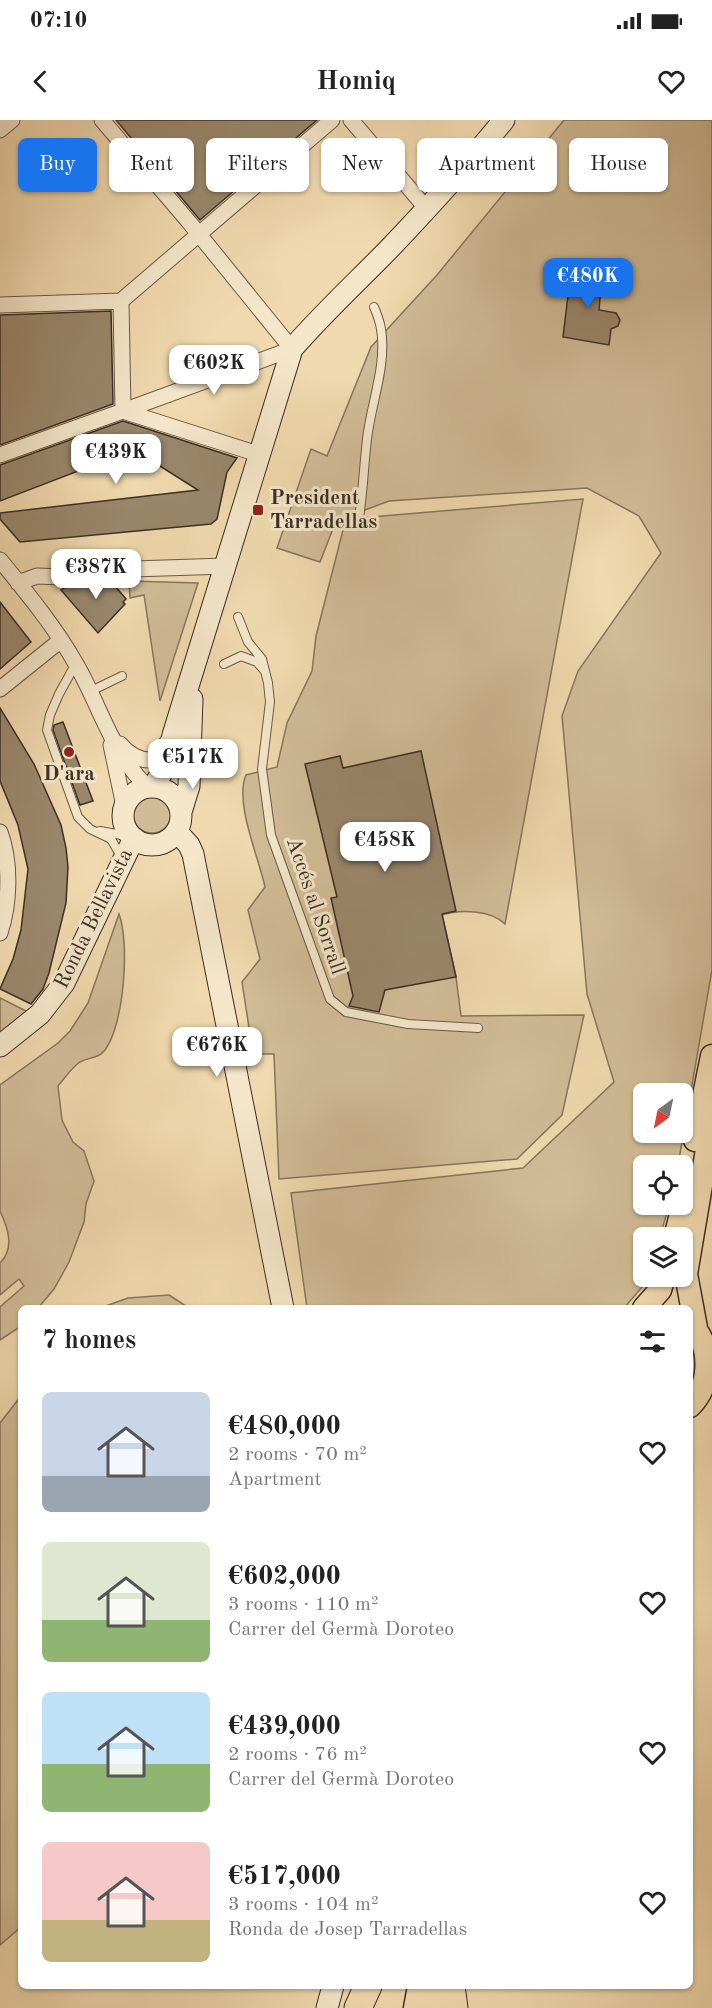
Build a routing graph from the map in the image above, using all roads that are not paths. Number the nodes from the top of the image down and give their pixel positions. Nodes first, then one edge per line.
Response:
1 (12, 120) edge
2 (102, 120) edge
3 (332, 120) edge
4 (351, 120) edge
5 (504, 120) edge
6 (0, 130) edge
7 (426, 208) junction
8 (199, 234) junction
9 (121, 302) junction
10 (0, 305) edge
11 (374, 307) dead end
12 (292, 349) junction
13 (123, 411) junction
14 (258, 454) junction
15 (0, 455) edge
16 (359, 518) dead end
17 (0, 560) edge
18 (226, 566) junction
19 (18, 583) junction
20 (238, 617) dead end
21 (61, 640) junction
22 (76, 664) junction
23 (224, 664) dead end
24 (194, 672) junction
25 (266, 672) junction
26 (122, 676) dead end
27 (0, 689) edge
28 (91, 692) junction
29 (108, 730) junction
30 (173, 735) junction
31 (150, 787) junction
32 (124, 806) junction
33 (179, 822) junction
34 (90, 829) junction
35 (0, 832) edge
36 (133, 838) junction
37 (123, 859) junction
38 (0, 933) edge
39 (478, 1028) dead end
40 (0, 1046) edge
41 (712, 1056) edge
42 (712, 1120) edge
43 (677, 1227) edge
44 (661, 1287) edge
45 (282, 1305) edge
46 (647, 1305) edge
47 (690, 1305) edge
48 (693, 1326) edge
49 (693, 1402) edge
50 (332, 1989) edge
51 (367, 1989) edge
52 (418, 1989) edge
53 (433, 1989) edge
54 (451, 1989) edge
55 (327, 2008) edge
56 (358, 2008) edge
57 (415, 2008) edge
58 (430, 2008) edge
59 (454, 2008) edge

1 - 6 street
2 - 8 street
3 - 8 street
4 - 7 street
5 - 7 street
7 - 12 street
8 - 9 street
8 - 12 street
9 - 10 street
9 - 13 street
11 - 16 lane
12 - 13 street
12 - 14 street
13 - 14 street
13 - 15 street
14 - 18 street
17 - 19 street
18 - 19 street
18 - 24 street
19 - 21 street
20 - 25 lane, Accés al Sorrall
21 - 22 street
21 - 27 street
22 - 28 street
22 - 34 lane
23 - 25 lane
24 - 30 street
24 - 33 street
25 - 39 lane, Accés al Sorrall
26 - 28 lane
28 - 29 street
29 - 30 street
29 - 31 street
29 - 32 street
30 - 31 street
31 - 32 street
31 - 33 street
32 - 36 street
33 - 36 street
33 - 45 street
34 - 36 lane
34 - 37 lane
35 - 38 street
36 - 37 street, Ronda Bellavista
37 - 40 street, Ronda Bellavista
41 - 43 main road
42 - 47 main road
44 - 46 main road
48 - 49 main road
50 - 55 street
51 - 56 highway
52 - 57 main road
53 - 58 highway
54 - 59 highway

